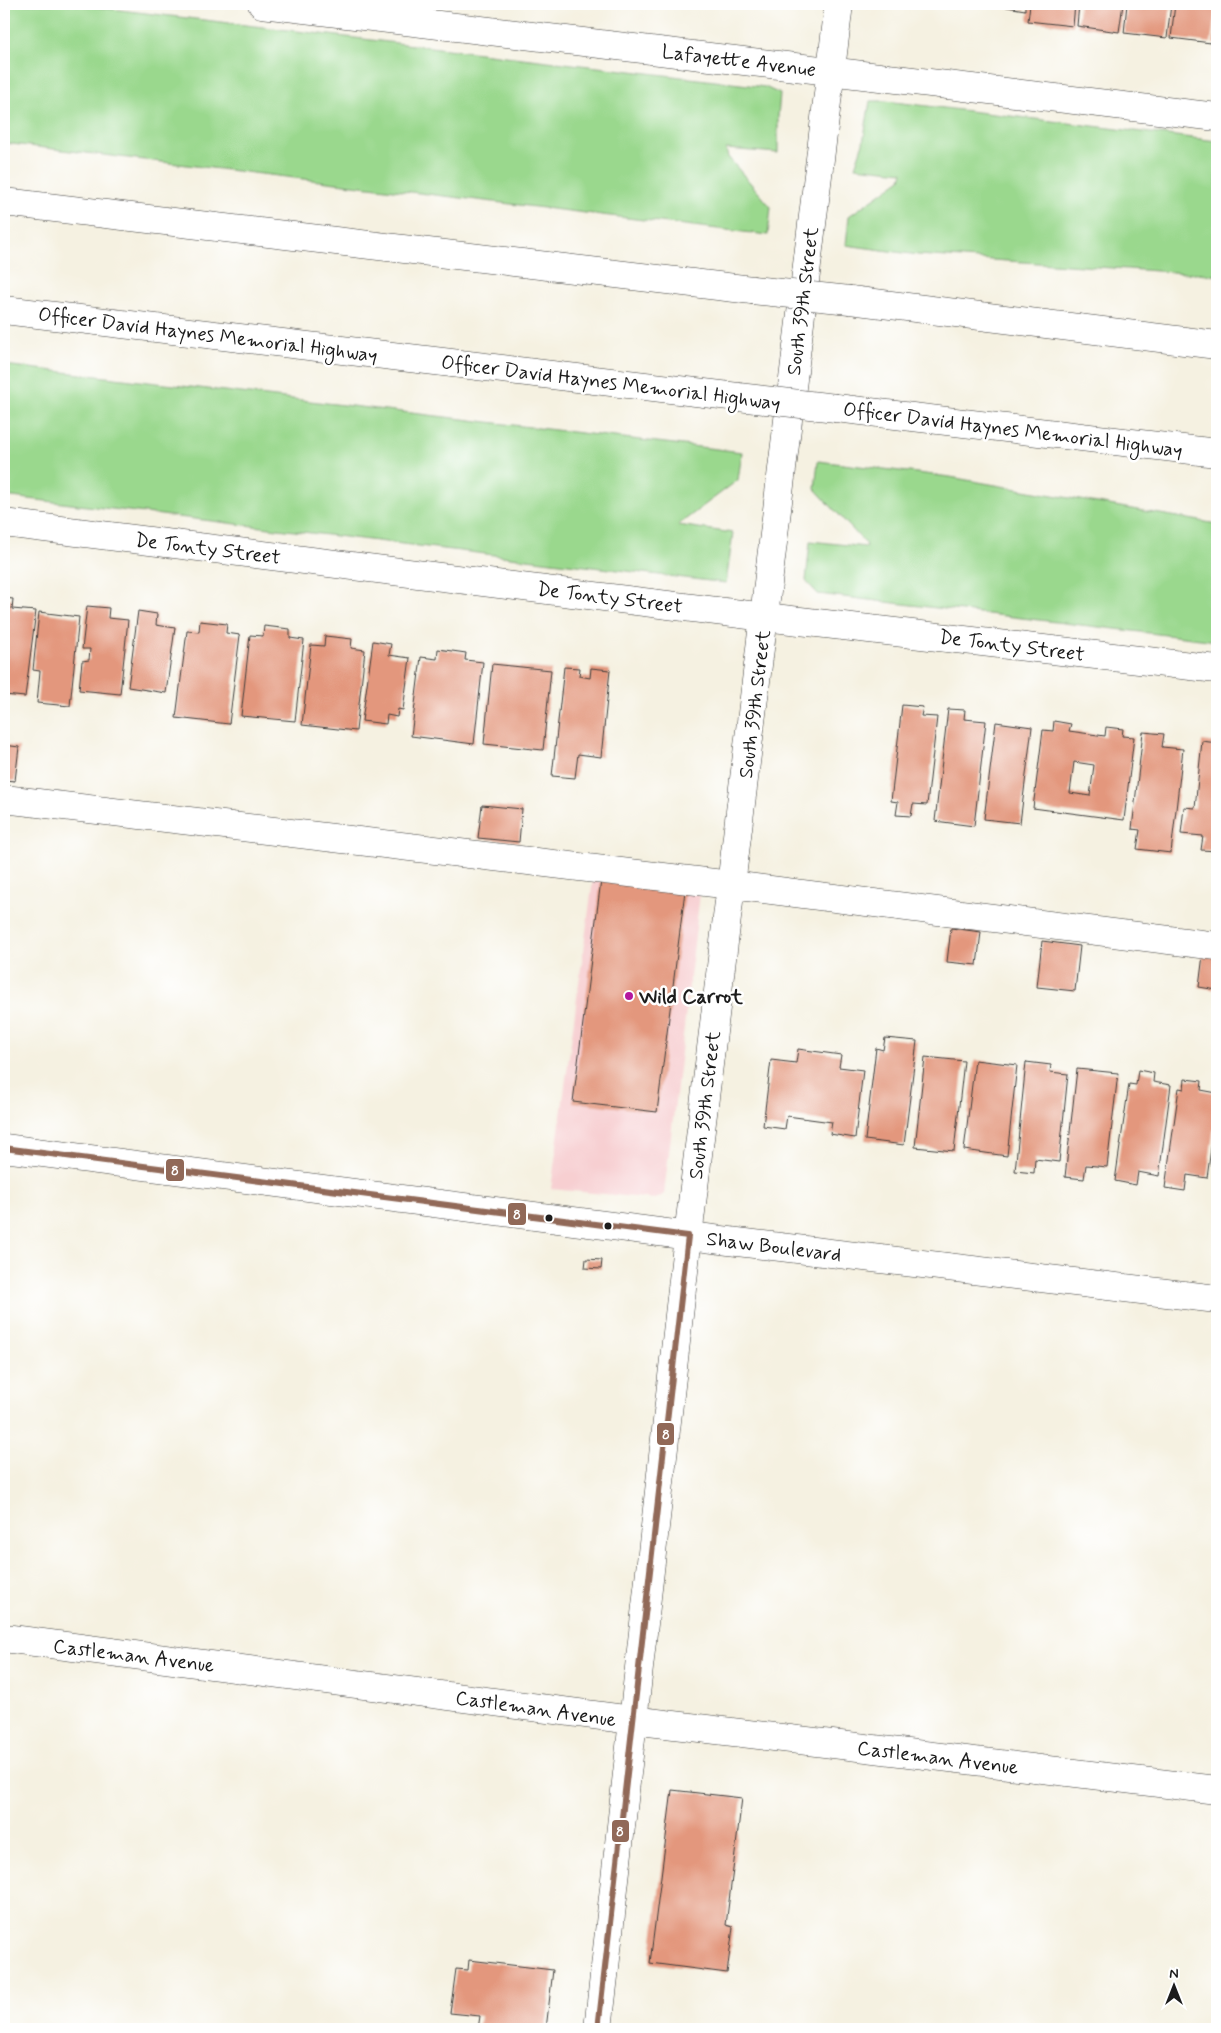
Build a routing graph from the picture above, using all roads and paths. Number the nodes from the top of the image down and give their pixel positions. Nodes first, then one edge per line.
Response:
1 (262, 4) edge
2 (839, 4) edge
3 (830, 71) junction
4 (1217, 117) edge
5 (4, 202) edge
6 (4, 310) edge
7 (1217, 345) edge
8 (1217, 453) edge
9 (4, 523) edge
10 (765, 617) junction
11 (1217, 669) edge
12 (4, 799) edge
13 (731, 885) junction
14 (1217, 946) edge
15 (4, 1148) edge
16 (688, 1236) junction
17 (1217, 1299) edge
18 (4, 1638) edge
19 (632, 1720) junction
20 (1217, 1790) edge
21 (598, 2029) edge

1 - 3 main road, Lafayette Avenue
2 - 3 main road, South 39th Street
3 - 4 main road, Lafayette Avenue
3 - 10 main road, South 39th Street
5 - 7 main road, bridge
6 - 8 main road, Officer David Haynes Memorial Highway, bridge
9 - 10 main road, De Tonty Street
10 - 11 main road, De Tonty Street
10 - 13 main road, South 39th Street
12 - 13 main road
13 - 14 main road
13 - 16 main road, South 39th Street
15 - 16 main road, Shaw Boulevard
16 - 17 main road, Shaw Boulevard
16 - 19 main road, South 39th Street
18 - 19 main road, Castleman Avenue
19 - 20 main road, Castleman Avenue
19 - 21 main road, South 39th Street

